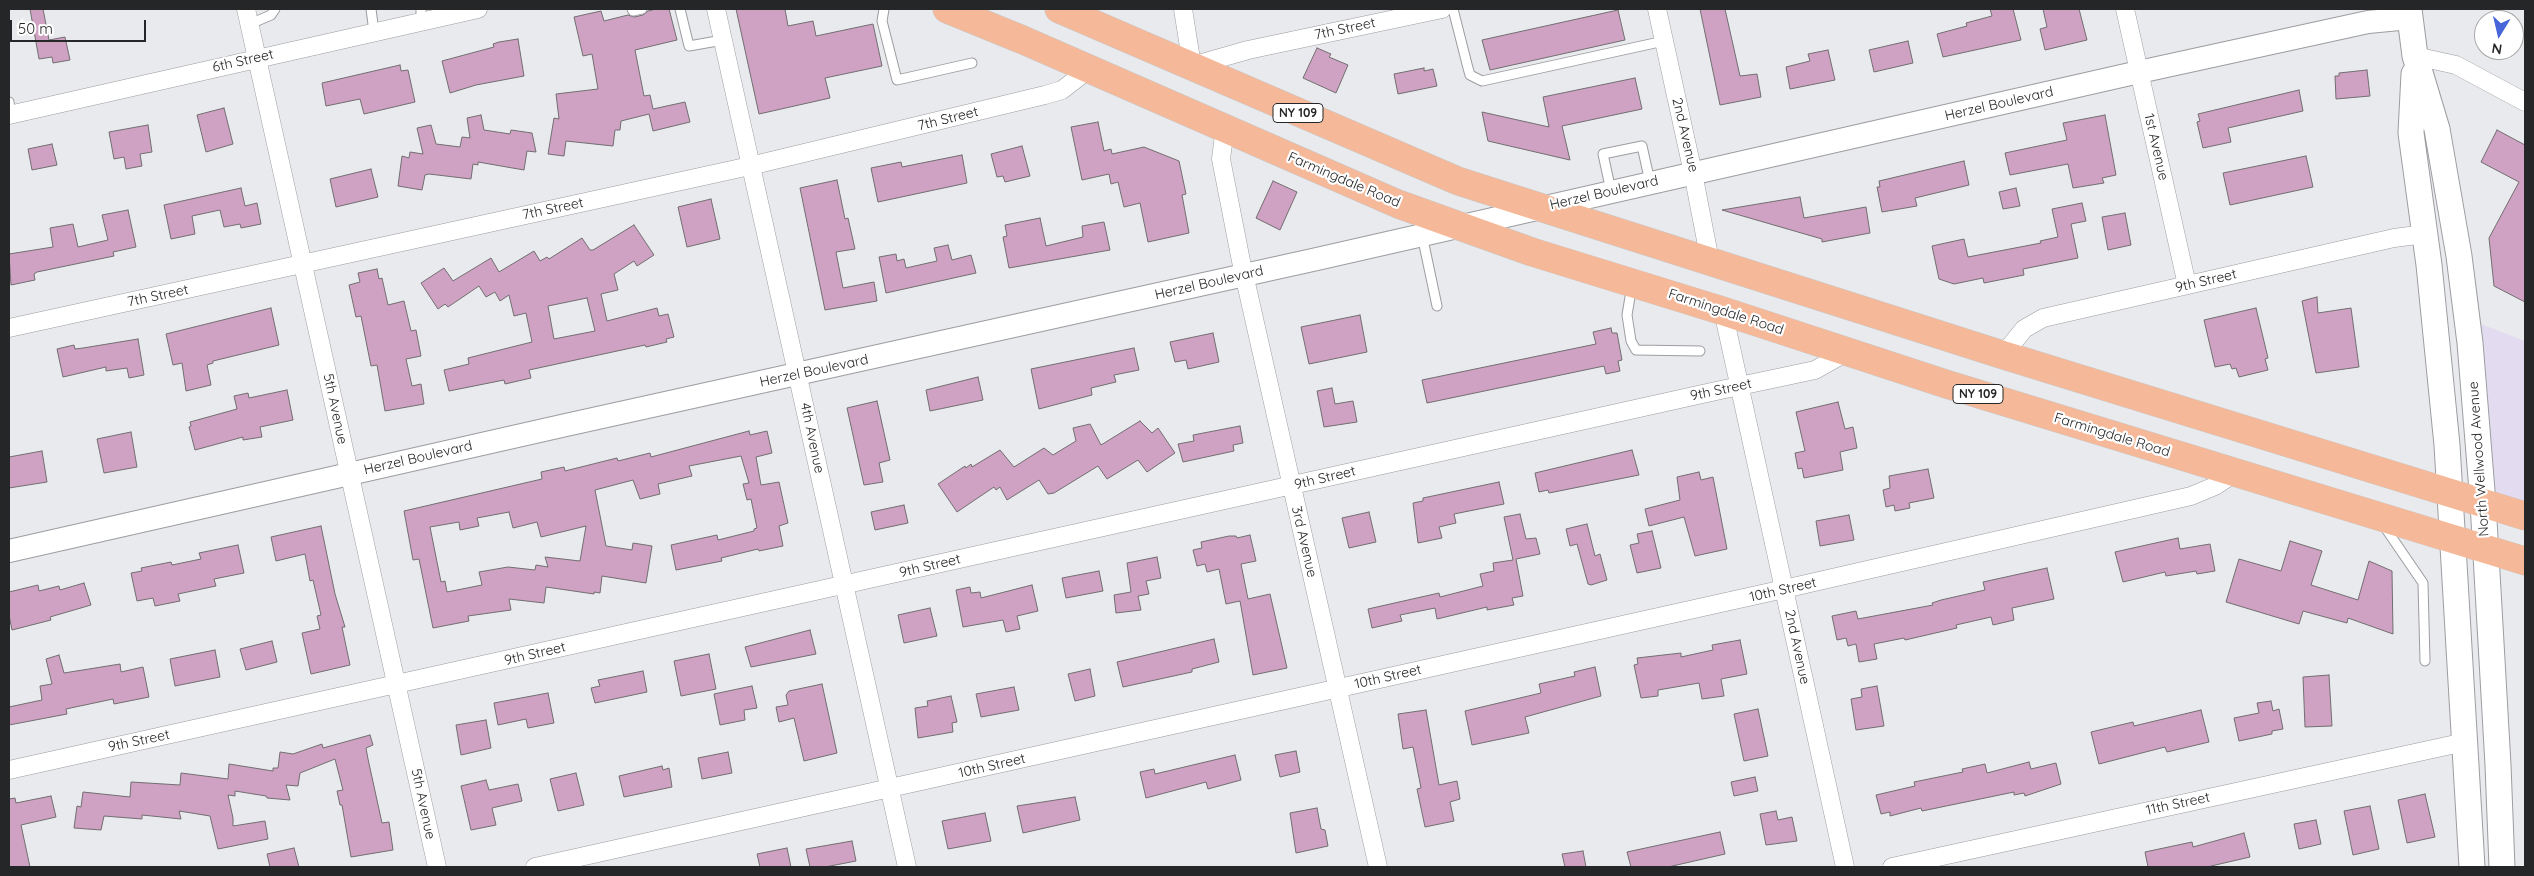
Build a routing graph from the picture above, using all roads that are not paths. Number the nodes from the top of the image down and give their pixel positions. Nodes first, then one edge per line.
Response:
1 (371, 9) edge
2 (478, 9) edge
3 (632, 9) edge
4 (642, 9) edge
5 (680, 9) edge
6 (716, 9) edge
7 (884, 9) edge
8 (947, 9) edge
9 (1059, 9) edge
10 (1183, 9) edge
11 (1442, 9) edge
12 (1453, 9) edge
13 (1657, 9) edge
14 (2125, 9) edge
15 (272, 11) edge
16 (2409, 14) edge
17 (421, 15) edge
18 (248, 17) edge
19 (374, 32) junction
20 (723, 40) junction
21 (1664, 41) junction
22 (2415, 56) junction
23 (258, 58) junction
24 (972, 63) dead end
25 (1192, 66) junction
26 (1090, 69) junction
27 (2139, 72) junction
28 (2525, 102) edge
29 (10, 111) edge
30 (1225, 128) junction
31 (750, 166) junction
32 (1693, 173) junction
33 (1650, 182) junction
34 (1611, 191) junction
35 (1541, 208) junction
36 (1460, 226) junction
37 (2425, 234) junction
38 (1422, 235) junction
39 (1710, 261) junction
40 (302, 264) junction
41 (1244, 275) junction
42 (1632, 282) junction
43 (2187, 285) junction
44 (1437, 306) dead end
45 (1723, 310) junction
46 (9, 328) edge
47 (1700, 352) dead end
48 (1847, 352) junction
49 (2003, 355) junction
50 (798, 375) junction
51 (1739, 385) junction
52 (2234, 473) junction
53 (349, 474) junction
54 (1291, 485) junction
55 (2450, 492) junction
56 (2483, 503) junction
57 (2525, 516) edge
58 (2378, 517) junction
59 (2453, 540) junction
60 (2486, 550) junction
61 (9, 551) edge
62 (2525, 562) edge
63 (844, 585) junction
64 (1784, 590) junction
65 (2425, 661) dead end
66 (396, 685) junction
67 (1338, 688) junction
68 (2465, 742) junction
69 (9, 770) edge
70 (890, 789) junction
71 (437, 867) edge
72 (535, 867) edge
73 (907, 867) edge
74 (1378, 867) edge
75 (1845, 867) edge
76 (1892, 867) edge
77 (2472, 867) edge
78 (2502, 867) edge

1 - 19 lane
2 - 17 street, 6th Street
3 - 4 lane
5 - 20 lane
6 - 20 street, 4th Avenue
7 - 24 lane
8 - 26 main road, Farmingdale Road / NY 109
9 - 25 main road, NY 109
10 - 25 street
11 - 25 street, 7th Street
12 - 21 lane
13 - 21 street, 2nd Avenue
14 - 27 street, 1st Avenue
15 - 18 lane
16 - 22 main road, North Wellwood Avenue
16 - 27 street, Herzel Boulevard
17 - 19 street, 6th Street
18 - 23 street, 5th Avenue
19 - 23 street, 6th Street
20 - 31 street, 4th Avenue
21 - 32 street, 2nd Avenue
22 - 28 street
22 - 37 main road, North Wellwood Avenue
22 - 56 main road, North Wellwood Avenue
23 - 29 street, 6th Street
23 - 40 street, 5th Avenue
25 - 35 main road, NY 109
26 - 30 main road, Farmingdale Road / NY 109
26 - 31 street, 7th Street
27 - 32 street, Herzel Boulevard
27 - 43 street, 1st Avenue
30 - 36 main road, Farmingdale Road / NY 109
30 - 41 street, 3rd Avenue
31 - 40 street, 7th Street
31 - 50 street, 4th Avenue
32 - 33 street, Herzel Boulevard
32 - 39 street, 2nd Avenue
33 - 34 street, Herzel Boulevard
33 - 34 lane
34 - 35 street, Herzel Boulevard
35 - 36 street, Herzel Boulevard
35 - 39 main road, NY 109
36 - 38 street, Herzel Boulevard
36 - 42 main road, Farmingdale Road / NY 109
37 - 43 street, 9th Street
37 - 55 main road, North Wellwood Avenue
38 - 41 street, Herzel Boulevard
38 - 44 lane
39 - 49 main road, NY 109
40 - 46 street, 7th Street
40 - 53 street, 5th Avenue
41 - 50 street, Herzel Boulevard
41 - 54 street, 3rd Avenue
42 - 45 main road, Farmingdale Road / NY 109
42 - 47 lane
43 - 49 street, 9th Street
45 - 48 main road, Farmingdale Road / NY 109
45 - 51 street, 2nd Avenue
48 - 51 street, 9th Street
48 - 52 main road, Farmingdale Road / NY 109
49 - 55 main road, NY 109
50 - 53 street, Herzel Boulevard
50 - 63 street, 4th Avenue
51 - 54 street, 9th Street
51 - 64 street, 2nd Avenue
52 - 58 main road, Farmingdale Road / NY 109
52 - 64 street, 10th Street
53 - 61 street, Herzel Boulevard
53 - 66 street, 5th Avenue
54 - 63 street, 9th Street
54 - 67 street, 3rd Avenue
55 - 56 main road, NY 109
55 - 59 main road, North Wellwood Avenue
56 - 57 main road, NY 109
56 - 60 main road, North Wellwood Avenue
58 - 59 main road, Farmingdale Road / NY 109
58 - 65 lane
59 - 60 main road, Farmingdale Road / NY 109
59 - 68 main road, North Wellwood Avenue
60 - 62 main road, Farmingdale Road / NY 109
60 - 78 main road, North Wellwood Avenue
63 - 66 street, 9th Street
63 - 70 street, 4th Avenue
64 - 67 street, 10th Street
64 - 75 street, 2nd Avenue
66 - 69 street, 9th Street
66 - 71 street, 5th Avenue
67 - 70 street, 10th Street
67 - 74 street, 3rd Avenue
68 - 76 street, 11th Street
68 - 77 main road, North Wellwood Avenue
70 - 72 street, 10th Street
70 - 73 street, 4th Avenue

